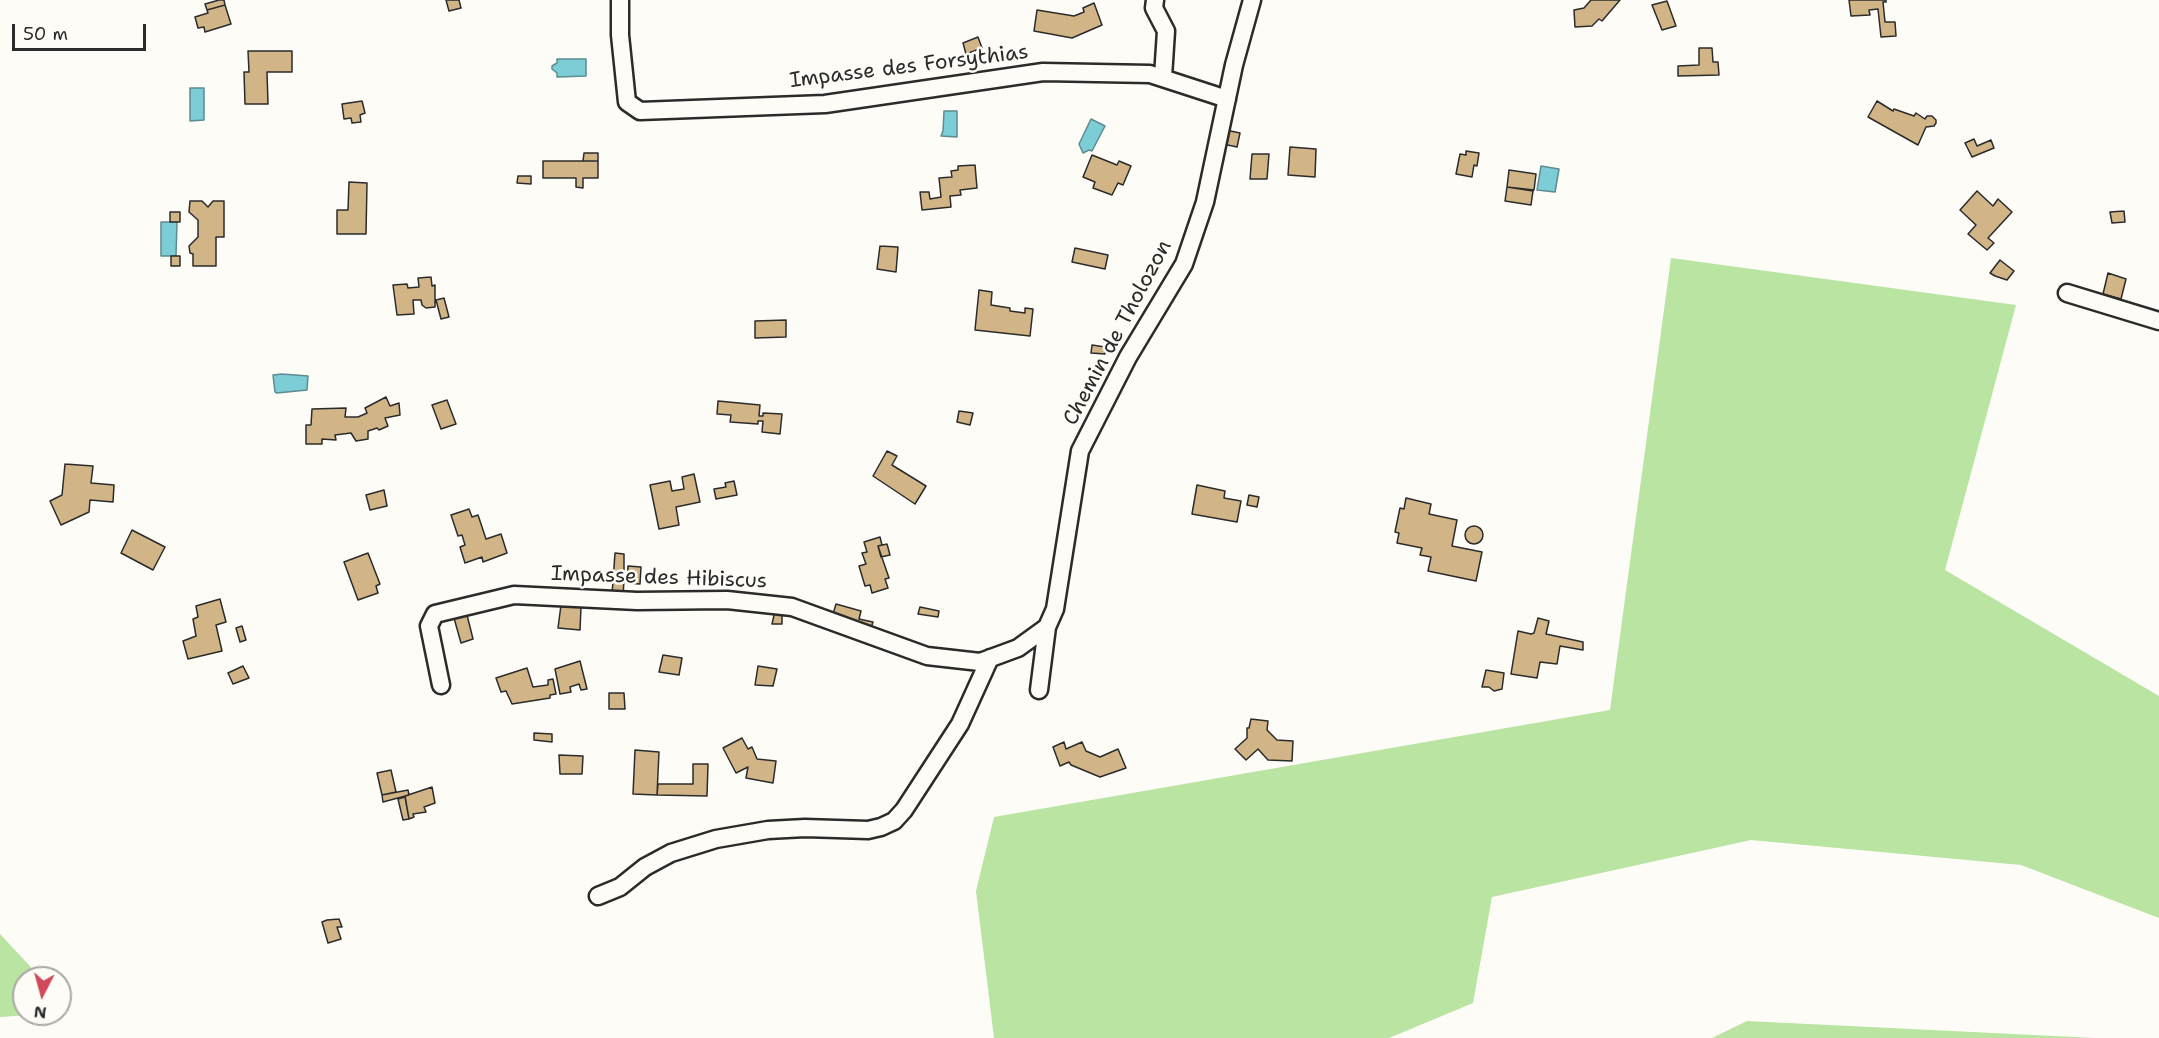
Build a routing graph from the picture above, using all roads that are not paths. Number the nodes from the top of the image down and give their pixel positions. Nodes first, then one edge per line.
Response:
1 (620, 0) edge
2 (1155, 0) edge
3 (1252, 0) edge
4 (1163, 77) junction
5 (1227, 99) junction
6 (2067, 293) dead end
7 (2159, 321) edge
8 (1047, 627) junction
9 (990, 658) junction
10 (441, 685) dead end
11 (1039, 690) dead end
12 (598, 896) dead end

1 - 4 street, Impasse des Forsythias
2 - 4 street
3 - 5 street, Chemin de Tholozon
4 - 5 street, Impasse des Forsythias
5 - 8 street, Chemin de Tholozon
6 - 7 street
8 - 9 street, Impasse des Hibiscus
8 - 11 street, Chemin de Tholozon
9 - 10 street, Impasse des Hibiscus
9 - 12 street

